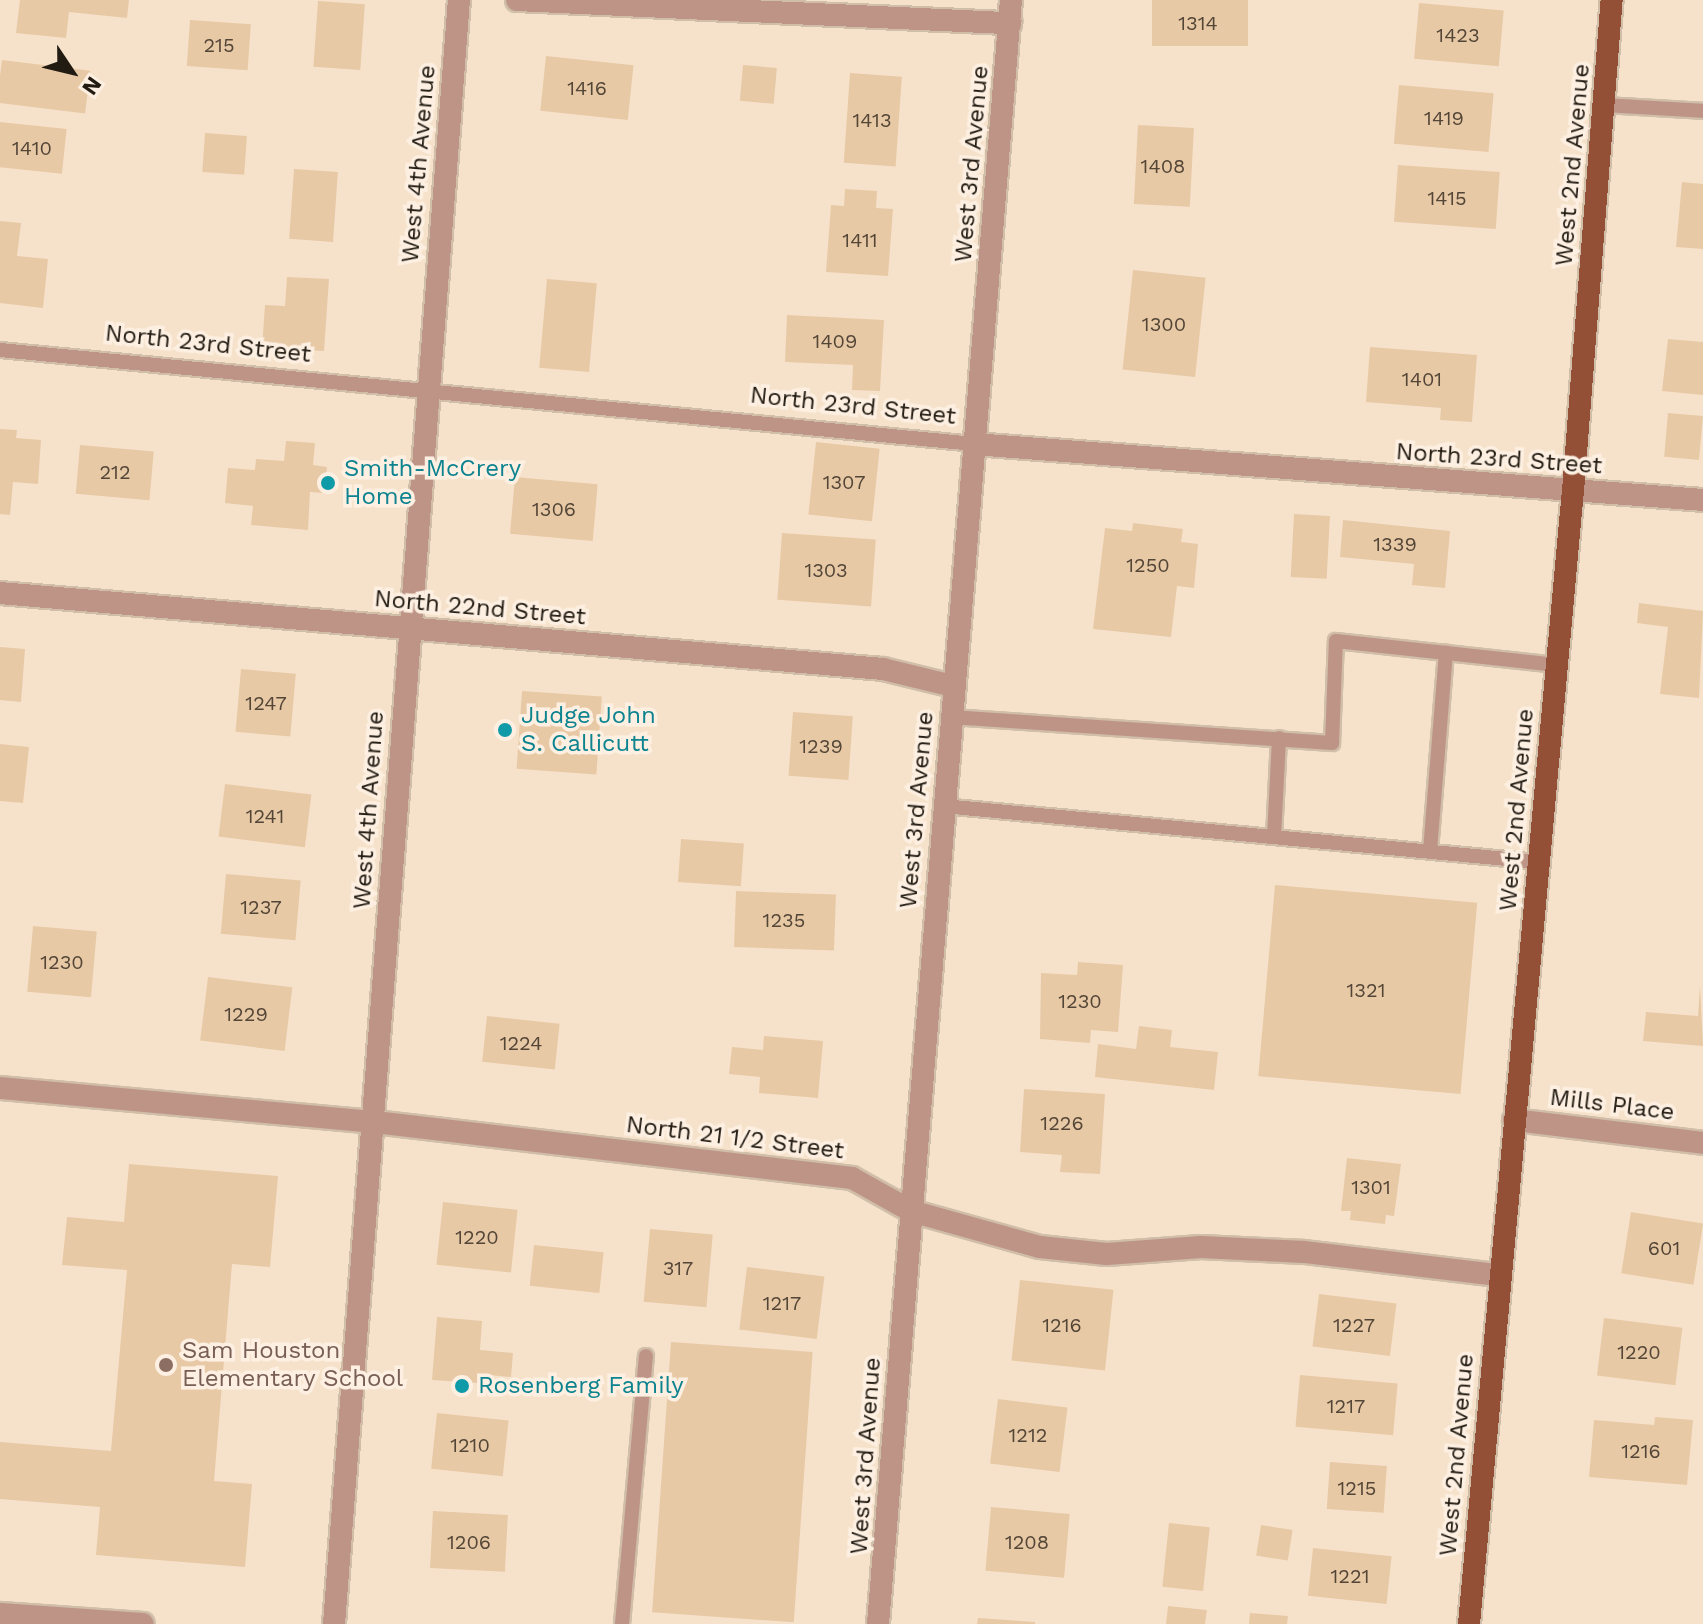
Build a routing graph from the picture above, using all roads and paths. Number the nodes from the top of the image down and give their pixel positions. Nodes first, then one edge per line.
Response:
1 (459, 0) edge
2 (517, 0) edge
3 (1011, 0) edge
4 (1612, 0) edge
5 (1010, 23) junction
6 (1603, 105) junction
7 (1703, 111) edge
8 (0, 350) edge
9 (426, 391) junction
10 (974, 444) junction
11 (1573, 491) junction
12 (1703, 500) edge
13 (0, 593) edge
14 (407, 628) junction
15 (1446, 653) junction
16 (1557, 665) junction
17 (953, 686) junction
18 (951, 717) junction
19 (1279, 738) junction
20 (943, 806) junction
21 (1274, 837) junction
22 (1430, 851) junction
23 (1539, 862) junction
24 (0, 1088) edge
25 (1514, 1120) junction
26 (375, 1122) junction
27 (1703, 1143) edge
28 (911, 1211) junction
29 (1498, 1275) junction
30 (646, 1356) dead end
31 (0, 1614) edge
32 (143, 1624) edge
33 (334, 1624) edge
34 (622, 1624) edge
35 (878, 1624) edge
36 (1469, 1624) edge

1 - 9 street, West 4th Avenue
2 - 5 street
3 - 5 street, West 3rd Avenue
4 - 6 main road, West 2nd Avenue
5 - 10 street, West 3rd Avenue
6 - 7 lane
6 - 11 main road, West 2nd Avenue
8 - 9 lane, North 23rd Street
9 - 10 lane, North 23rd Street
9 - 14 street, West 4th Avenue
10 - 11 street, North 23rd Street
10 - 17 street, West 3rd Avenue
11 - 12 street, North 23rd Street
11 - 16 main road, West 2nd Avenue
13 - 14 street, North 22nd Street
14 - 17 street, North 22nd Street
14 - 26 street, West 4th Avenue
15 - 16 lane
15 - 19 lane
15 - 22 lane
16 - 23 main road, West 2nd Avenue
17 - 18 street, West 3rd Avenue
18 - 19 lane
18 - 20 street, West 3rd Avenue
19 - 21 lane
20 - 21 lane
20 - 28 street, West 3rd Avenue
21 - 22 lane
22 - 23 lane
23 - 25 main road, West 2nd Avenue
24 - 26 street, North 21 1/2 Street
25 - 27 street, Mills Place
25 - 29 main road, West 2nd Avenue
26 - 28 street, North 21 1/2 Street
26 - 33 street, West 4th Avenue
28 - 29 street, North 21 1/2 Street
28 - 35 street, West 3rd Avenue
29 - 36 main road, West 2nd Avenue
30 - 34 lane
31 - 32 street

